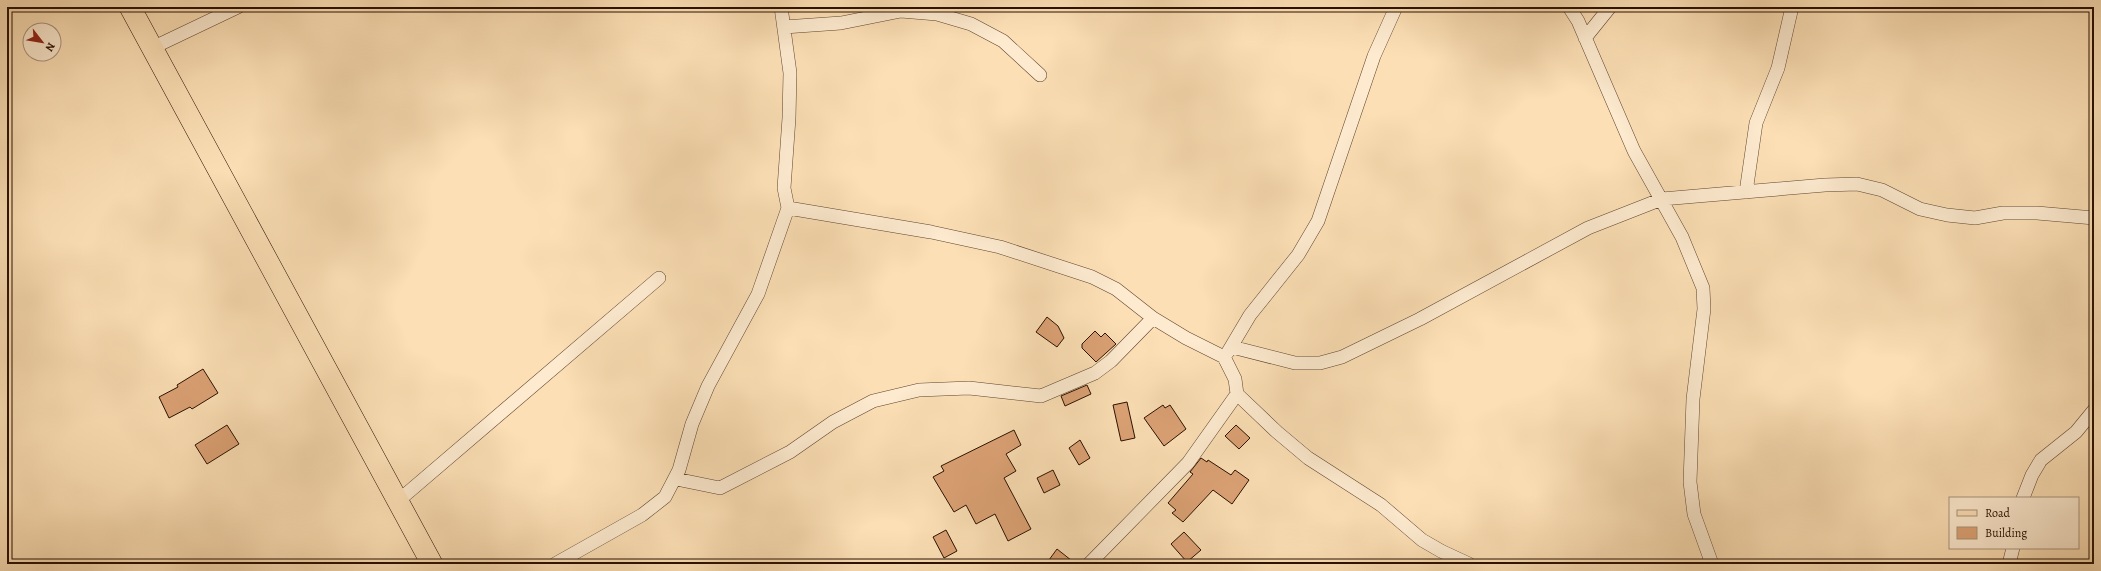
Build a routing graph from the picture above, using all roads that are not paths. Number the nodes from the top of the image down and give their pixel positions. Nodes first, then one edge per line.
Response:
1 (130, 7) edge
2 (238, 7) edge
3 (781, 7) edge
4 (1396, 7) edge
5 (1569, 7) edge
6 (1610, 7) edge
7 (1792, 7) edge
8 (784, 27) junction
9 (1585, 38) junction
10 (152, 48) junction
11 (1040, 75) dead end
12 (1746, 192) junction
13 (1662, 198) junction
14 (788, 208) junction
15 (2094, 218) edge
16 (659, 278) dead end
17 (1153, 318) junction
18 (1228, 352) junction
19 (1237, 394) junction
20 (2094, 410) edge
21 (676, 478) junction
22 (2023, 497) edge
23 (398, 502) junction
24 (2013, 549) edge
25 (432, 564) edge
26 (555, 564) edge
27 (1089, 564) edge
28 (1470, 564) edge
29 (1712, 564) edge
30 (2009, 564) edge

1 - 10 main road
2 - 10 street
3 - 8 street
4 - 18 street
5 - 9 street
6 - 9 street
7 - 12 street
8 - 11 street
8 - 14 street
9 - 13 street
10 - 23 main road
12 - 13 street
12 - 15 street
13 - 18 street
13 - 29 street
14 - 17 street
14 - 21 street
16 - 23 street
17 - 18 street
17 - 21 street
18 - 19 street
19 - 27 street
19 - 28 street
20 - 22 street
21 - 26 street
23 - 25 main road
24 - 30 street

